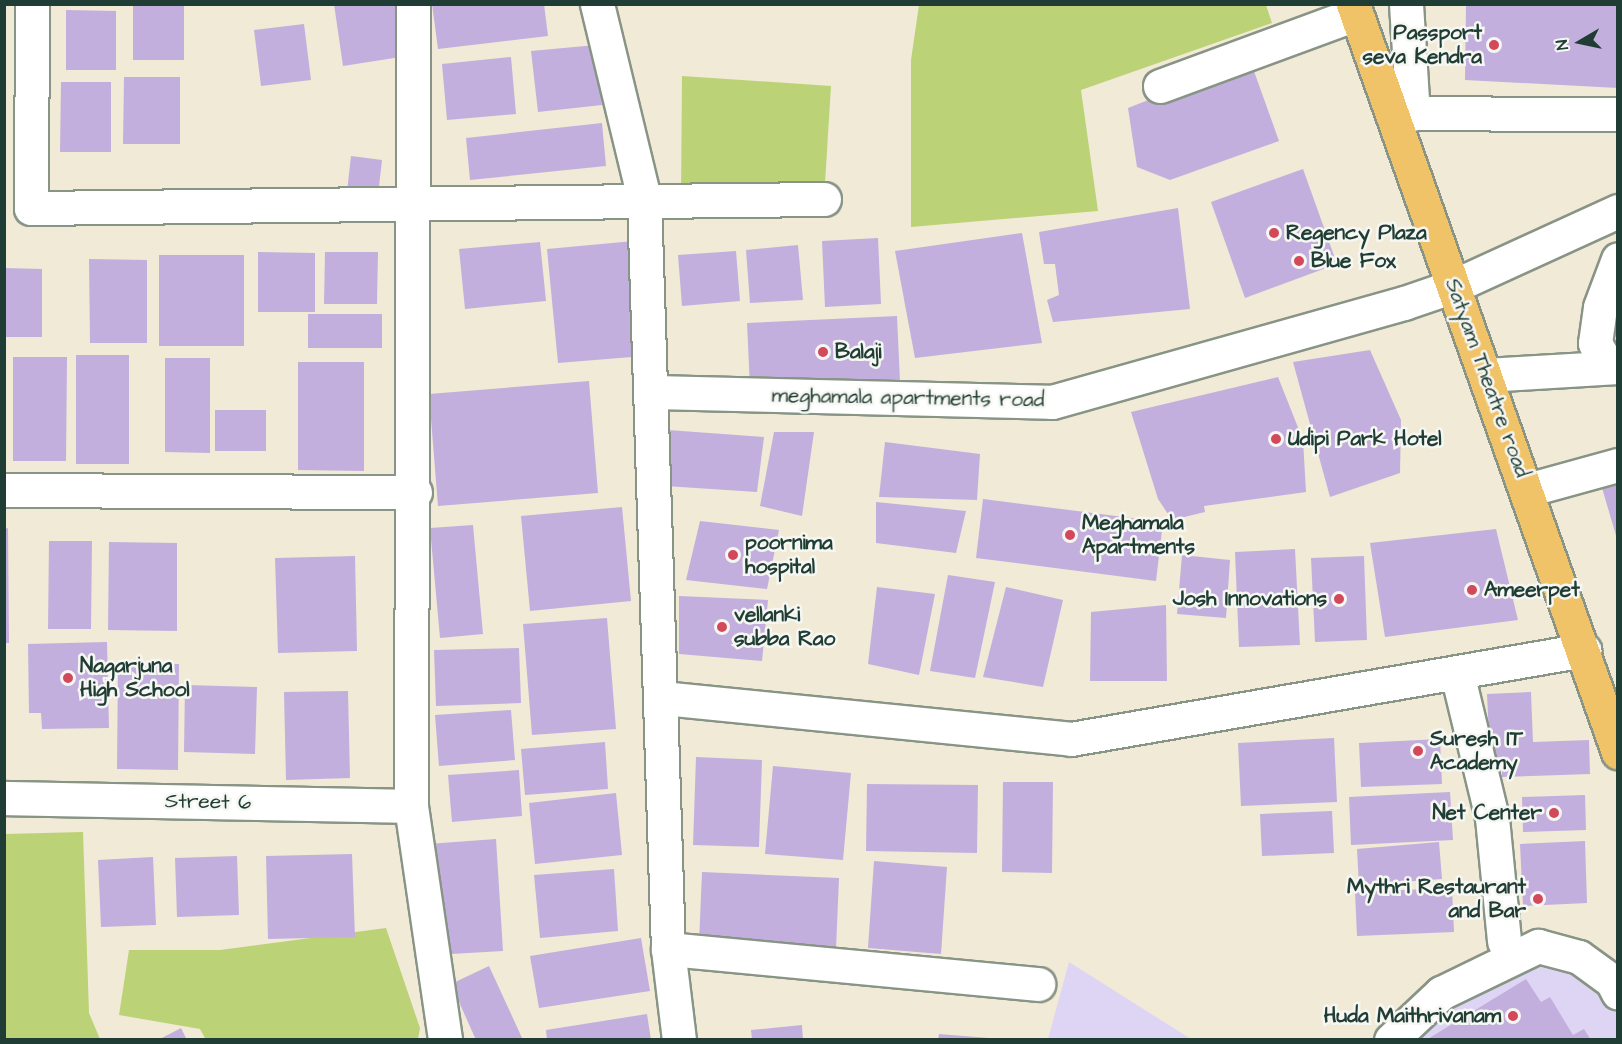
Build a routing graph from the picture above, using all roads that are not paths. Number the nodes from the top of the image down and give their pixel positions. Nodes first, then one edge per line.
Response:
1 (32, 4) edge
2 (413, 4) edge
3 (597, 4) edge
4 (1406, 4) edge
5 (1355, 9) edge
6 (1160, 86) dead end
7 (1403, 114) junction
8 (1617, 114) edge
9 (824, 199) dead end
10 (644, 200) junction
11 (416, 206) junction
12 (1617, 211) edge
13 (1617, 259) edge
14 (1454, 286) junction
15 (1612, 365) edge
16 (1485, 375) junction
17 (651, 392) junction
18 (1617, 465) edge
19 (4, 490) edge
20 (1527, 490) junction
21 (415, 492) junction
22 (1584, 650) junction
23 (1457, 673) junction
24 (663, 698) junction
25 (1617, 752) edge
26 (4, 798) edge
27 (411, 806) junction
28 (1504, 941) dead end
29 (668, 950) junction
30 (1038, 984) dead end
31 (1616, 984) edge
32 (445, 1040) edge
33 (679, 1040) edge
34 (1390, 1040) edge

1 - 11 street
2 - 11 street
3 - 10 street
4 - 7 street
5 - 6 street
5 - 7 main road, Satyam Theatre road
7 - 8 street
7 - 14 main road, Satyam Theatre road
9 - 10 street
10 - 11 street
10 - 17 street
11 - 21 street
12 - 14 street, meghamala apartments road
13 - 15 street
14 - 16 main road, Satyam Theatre road
14 - 17 street, meghamala apartments road
15 - 16 street
16 - 20 main road, Satyam Theatre road
17 - 24 street
18 - 20 street
19 - 21 street
20 - 22 main road, Satyam Theatre road
21 - 27 street
22 - 23 street
22 - 25 main road, Satyam Theatre road
23 - 24 street
23 - 28 street
24 - 29 street
26 - 27 street, Street 6
27 - 32 street
29 - 30 street
29 - 33 street
31 - 34 street

